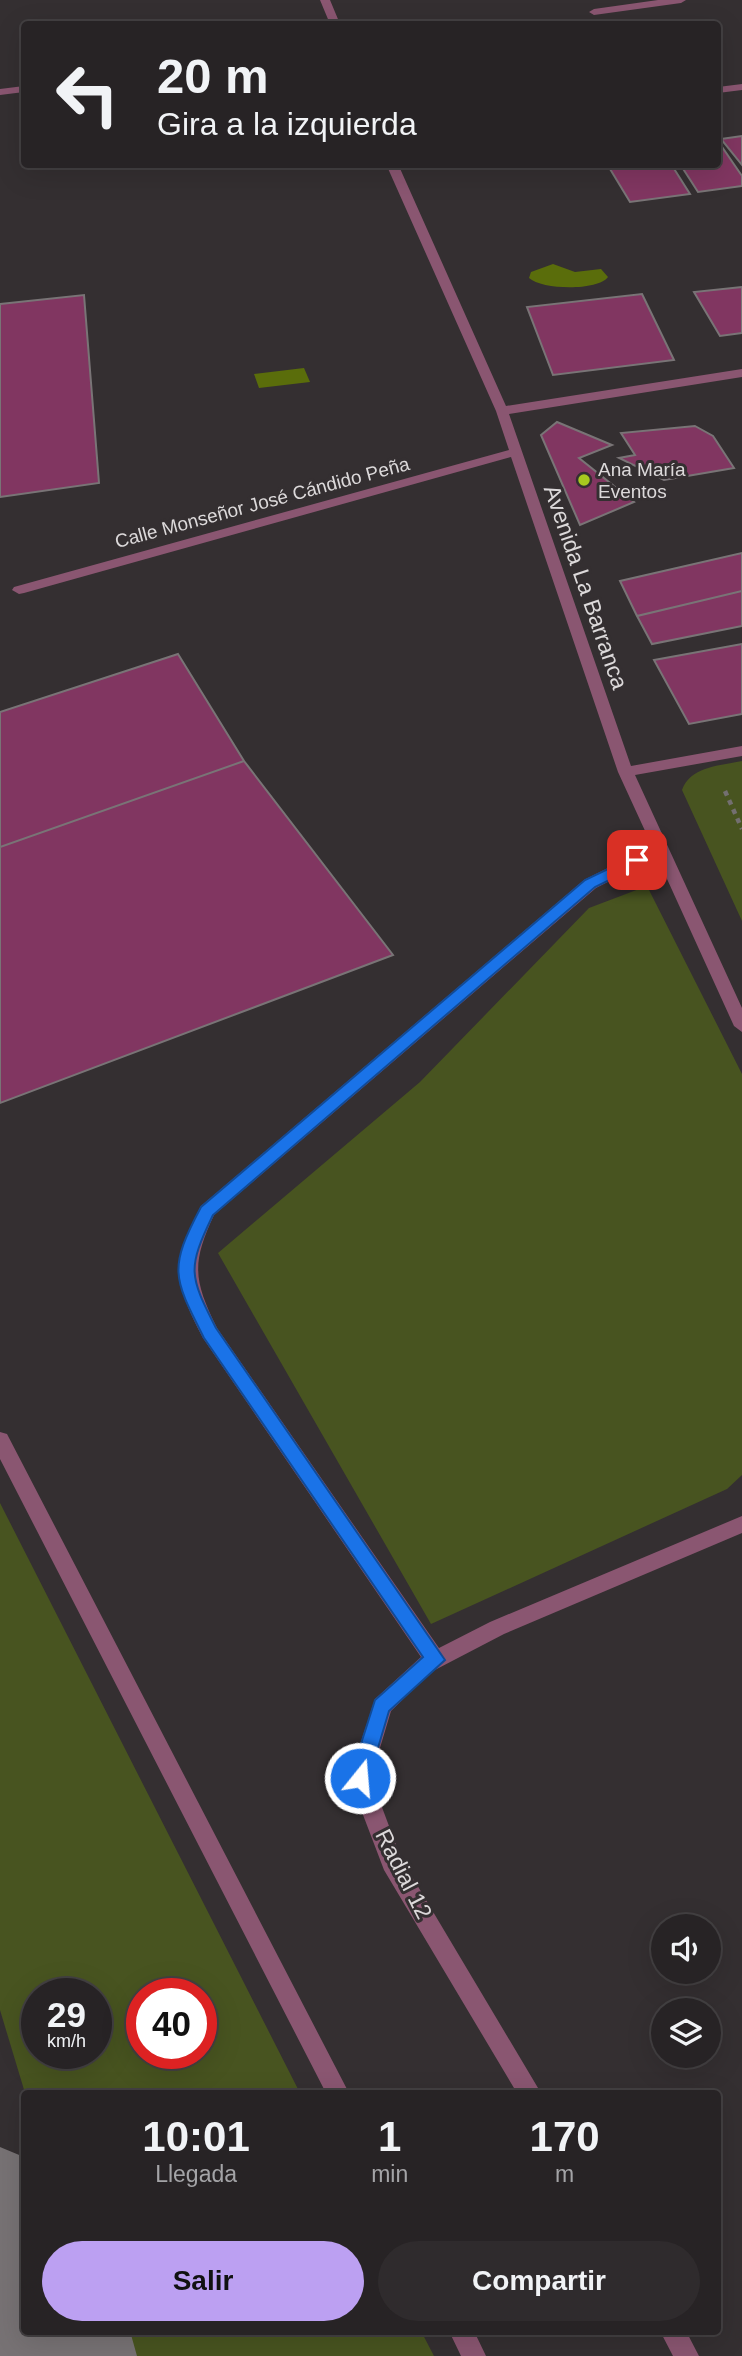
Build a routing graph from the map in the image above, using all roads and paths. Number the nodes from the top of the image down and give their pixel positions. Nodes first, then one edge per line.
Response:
1 (325, 0) edge
2 (585, 0) edge
3 (681, 0) edge
4 (594, 12) junction
5 (334, 21) edge
6 (601, 21) edge
7 (742, 87) edge
8 (21, 89) edge
9 (721, 90) edge
10 (0, 92) edge
11 (394, 168) edge
12 (742, 373) edge
13 (502, 411) junction
14 (516, 452) junction
15 (19, 590) dead end
16 (742, 751) edge
17 (626, 772) junction
18 (732, 783) dead end
19 (742, 829) edge
20 (660, 849) junction
21 (742, 1025) edge
22 (0, 1440) edge
23 (742, 1524) edge
24 (435, 1660) junction
25 (336, 2090) edge
26 (528, 2090) edge
27 (463, 2335) edge
28 (674, 2335) edge
29 (474, 2356) edge
30 (687, 2356) edge

1 - 5 street
2 - 4 street
3 - 4 street
4 - 6 street
7 - 9 street
8 - 10 street
11 - 13 street, Avenida La Barranca
12 - 13 street
13 - 14 street, Avenida La Barranca
14 - 15 street, Calle Monseñor José Cándido Peña
14 - 17 street, Avenida La Barranca
16 - 17 street
17 - 20 street, Avenida La Barranca
18 - 19 path
20 - 21 street, Avenida La Barranca
20 - 24 street
22 - 25 street
23 - 24 street, Radial 12
24 - 26 street, Radial 12
27 - 29 street
28 - 30 street

